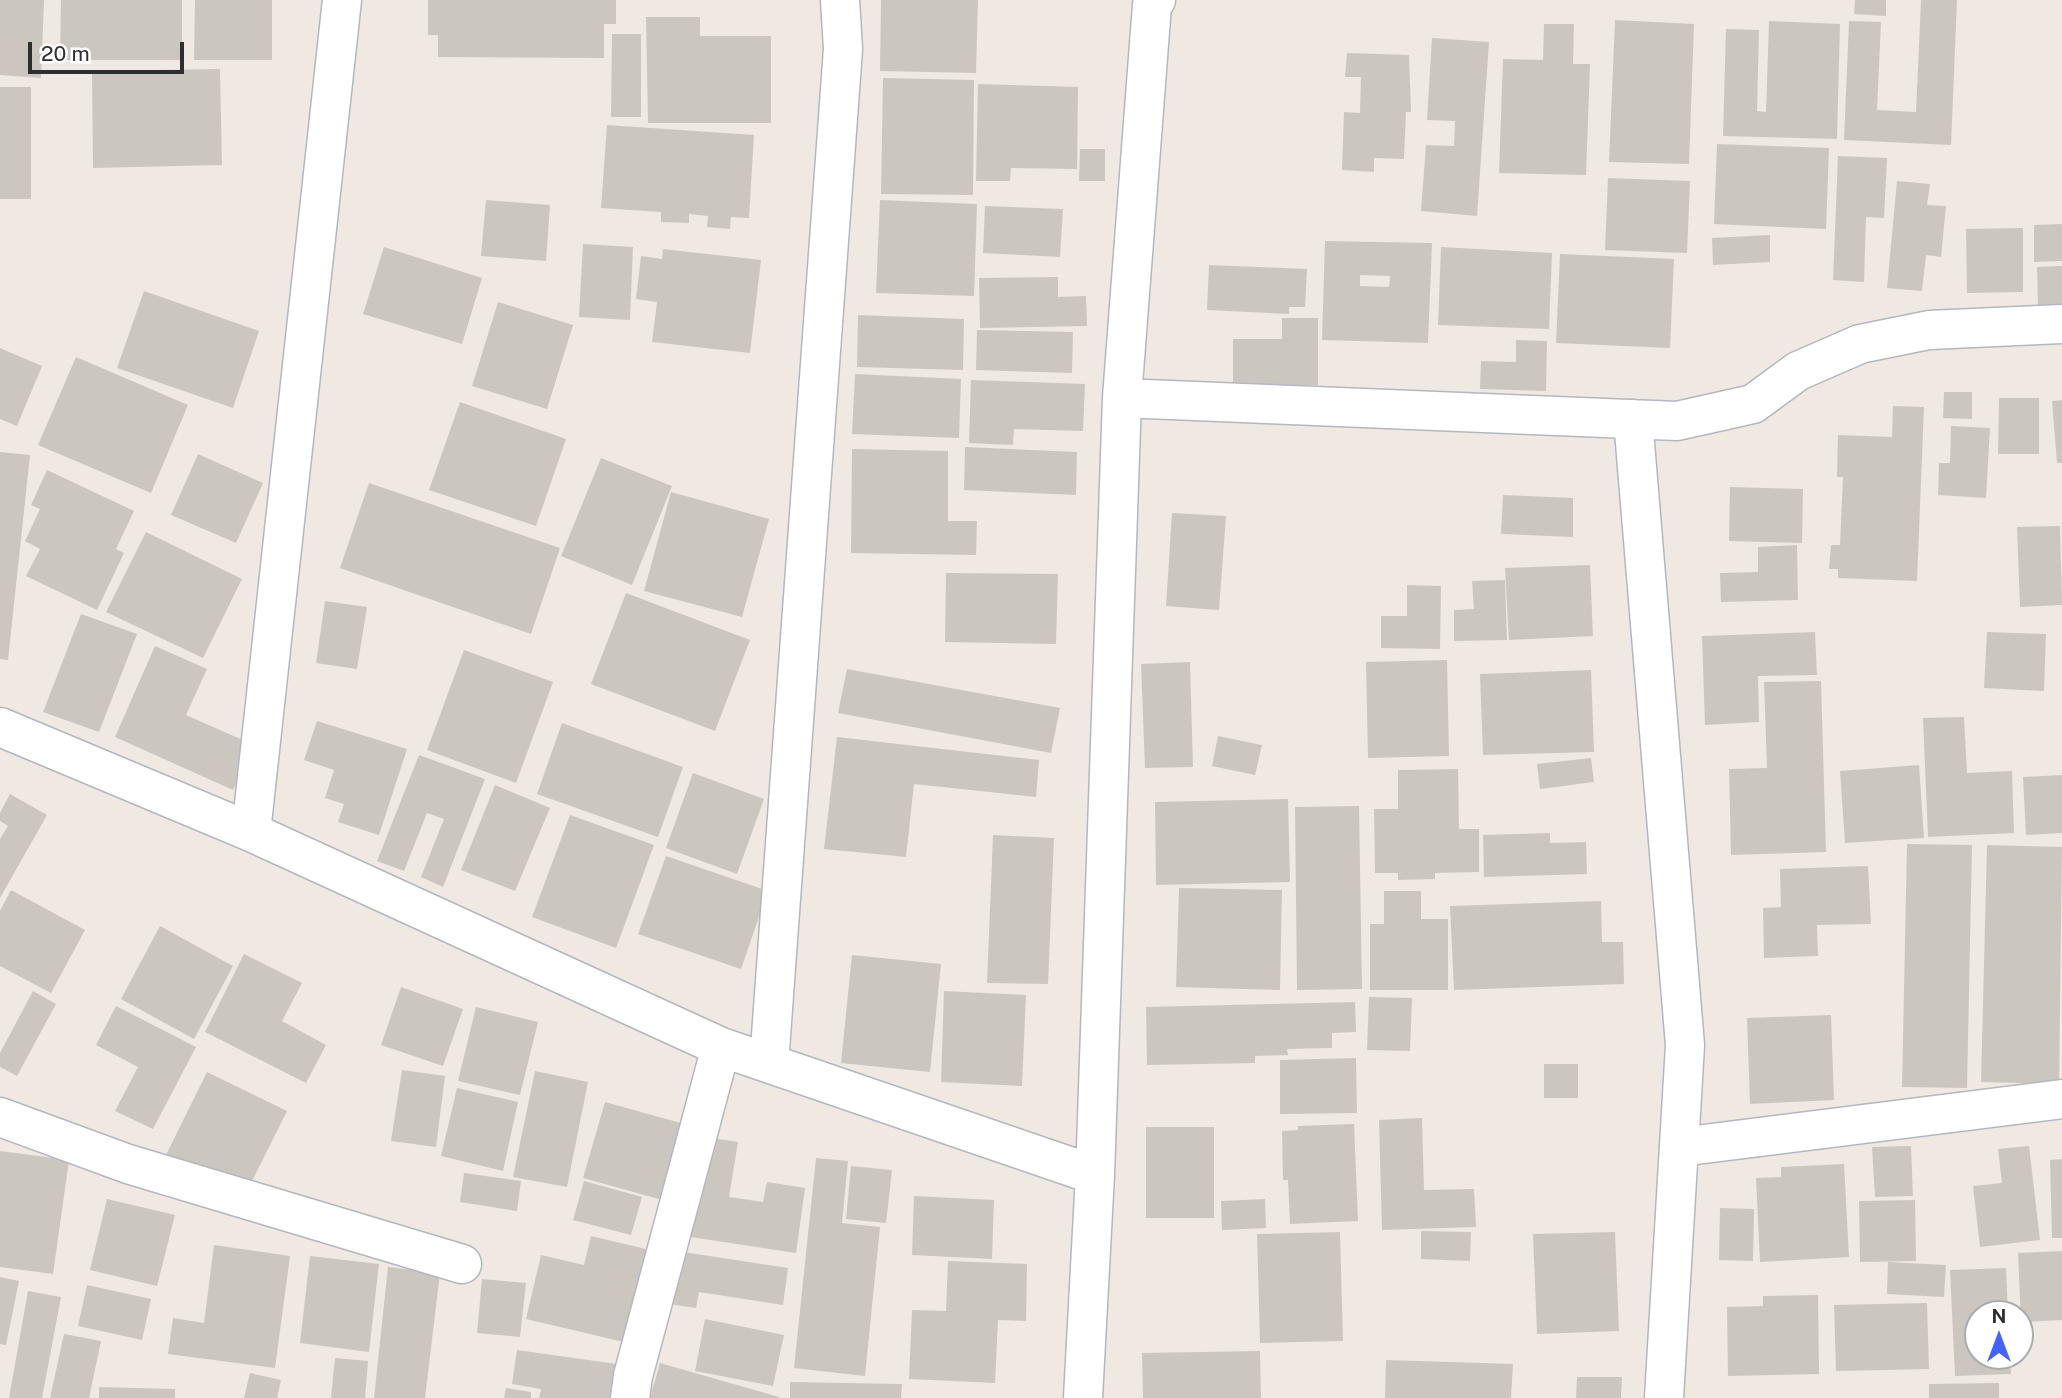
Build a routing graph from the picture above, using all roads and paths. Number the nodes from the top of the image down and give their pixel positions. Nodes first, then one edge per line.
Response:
1 (342, 0) edge
2 (840, 0) edge
3 (1156, 0) edge
4 (2062, 324) edge
5 (1122, 398) junction
6 (1633, 419) junction
7 (0, 727) edge
8 (251, 832) junction
9 (721, 1047) junction
10 (769, 1063) junction
11 (2062, 1099) edge
12 (0, 1117) edge
13 (1679, 1147) junction
14 (1095, 1175) junction
15 (462, 1264) dead end
16 (630, 1398) edge
17 (1083, 1398) edge
18 (1664, 1398) edge

1 - 8 street
2 - 10 street
3 - 5 street
4 - 6 street
5 - 6 street
5 - 14 street
6 - 13 street
7 - 8 street
8 - 9 street
9 - 10 street
9 - 16 street
10 - 14 street
11 - 13 street
12 - 15 street
13 - 18 street
14 - 17 street

